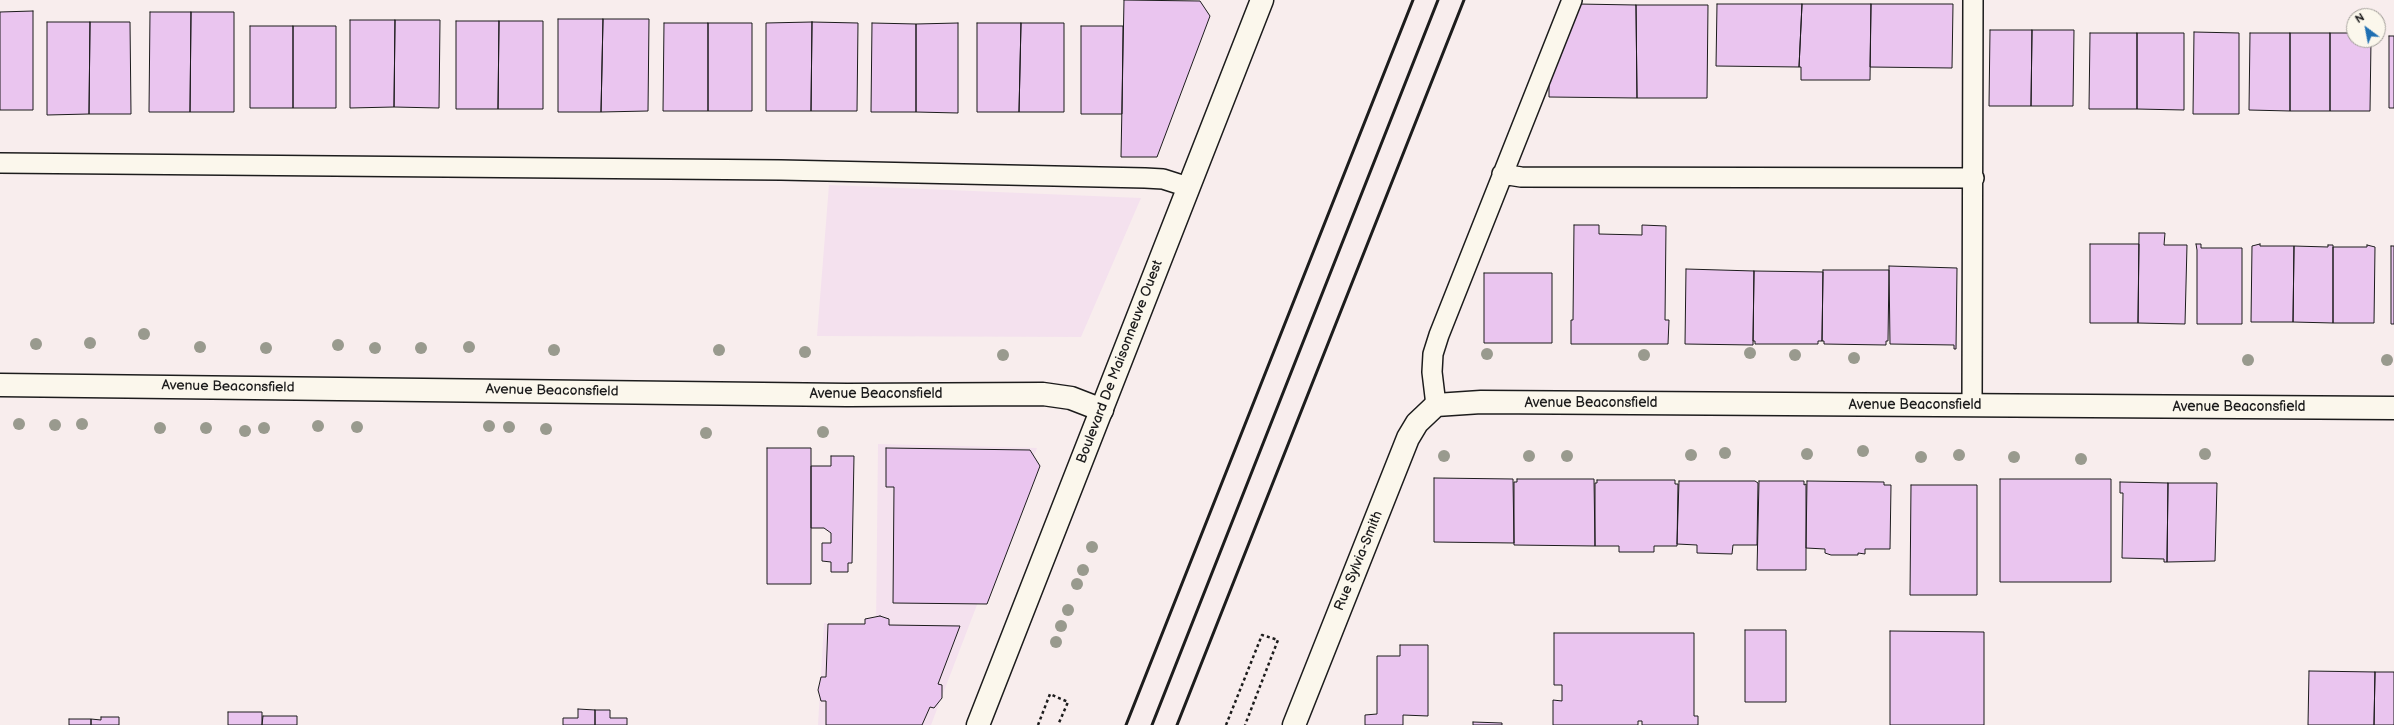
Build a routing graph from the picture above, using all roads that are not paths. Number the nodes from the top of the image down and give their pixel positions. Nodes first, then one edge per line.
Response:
1 (1262, 0) edge
2 (1572, 0) edge
3 (1973, 0) edge
4 (0, 163) edge
5 (1502, 174) junction
6 (1974, 178) junction
7 (1188, 187) junction
8 (0, 385) edge
9 (1436, 405) junction
10 (1972, 405) junction
11 (2394, 408) edge
12 (1102, 410) junction
13 (978, 725) edge
14 (1294, 725) edge

1 - 7 street, Boulevard De Maisonneuve Ouest
2 - 5 lane
3 - 6 lane
4 - 7 lane
5 - 6 lane
5 - 9 lane
6 - 10 lane
7 - 12 street, Boulevard De Maisonneuve Ouest
8 - 12 street, Avenue Beaconsfield
9 - 10 street, Avenue Beaconsfield
9 - 14 street, Rue Sylvia-Smith
10 - 11 street, Avenue Beaconsfield
12 - 13 street, Boulevard De Maisonneuve Ouest

